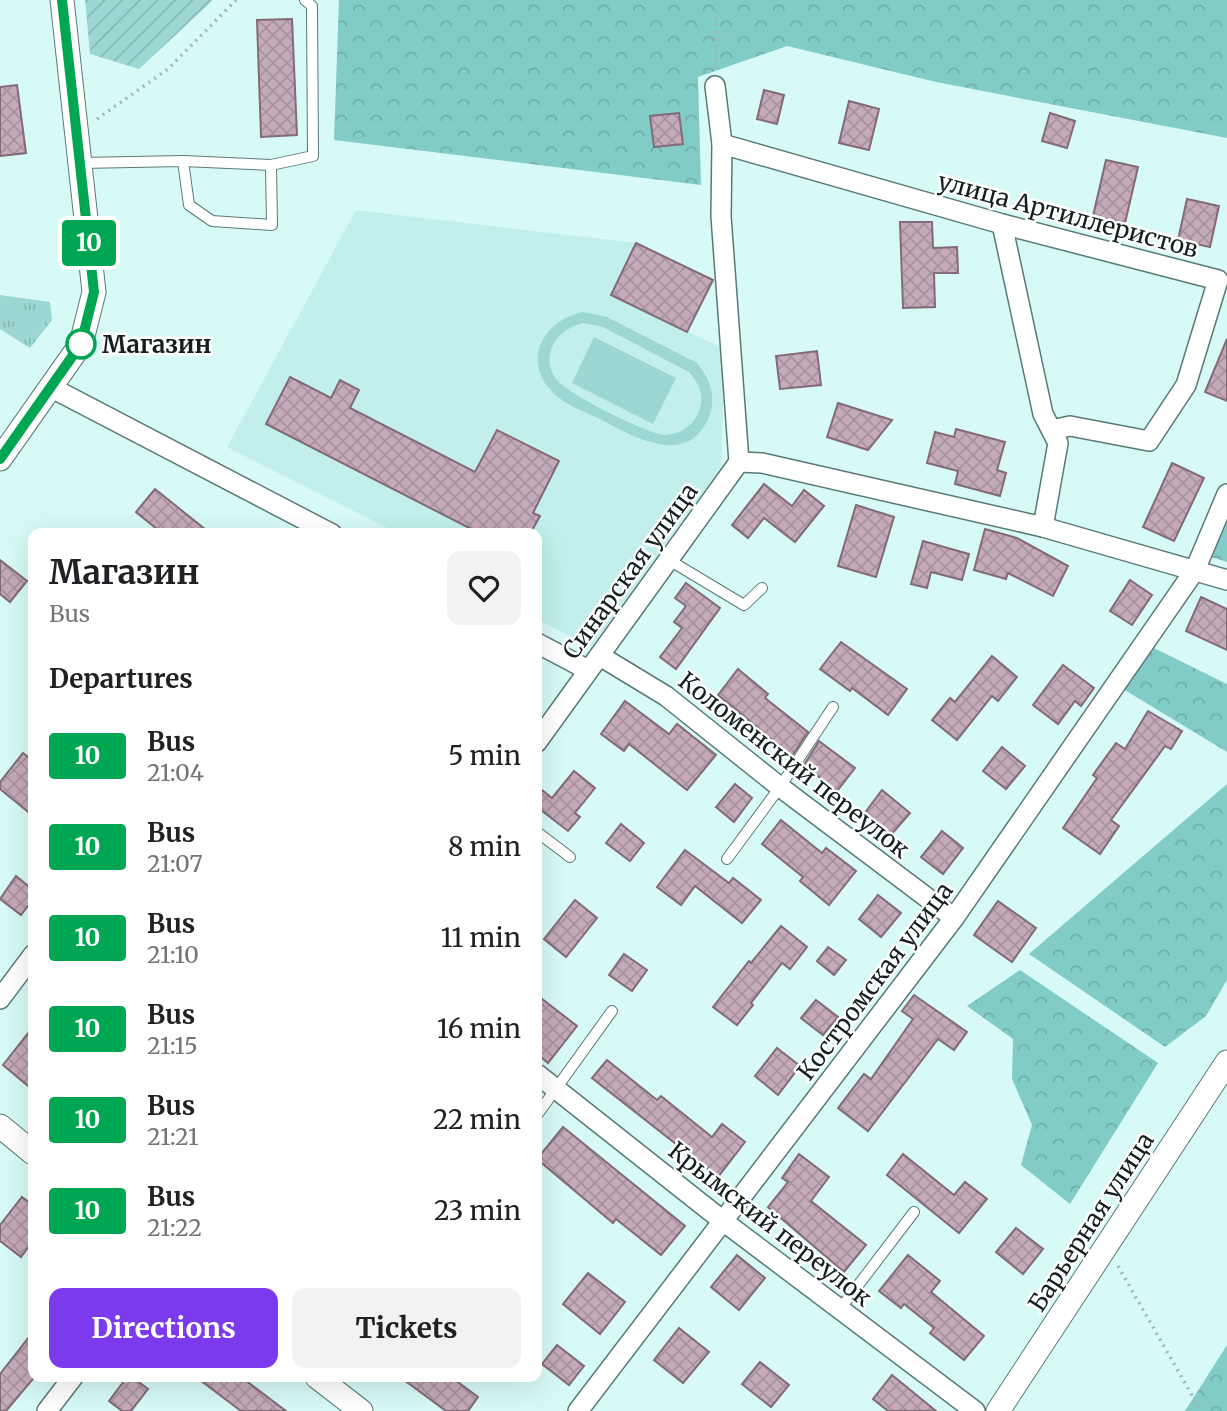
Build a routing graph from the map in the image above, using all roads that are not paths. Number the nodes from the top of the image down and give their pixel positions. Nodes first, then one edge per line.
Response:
1 (62, 0) edge
2 (305, 0) edge
3 (715, 86) road end
4 (722, 144) junction
5 (183, 161) junction
6 (80, 163) junction
7 (271, 165) junction
8 (1002, 224) junction
9 (52, 388) junction
10 (1052, 430) junction
11 (0, 459) edge
12 (739, 462) junction
13 (1227, 494) edge
14 (1043, 527) junction
15 (320, 528) edge
16 (669, 560) junction
17 (1195, 570) junction
18 (1227, 580) edge
19 (762, 588) dead end
20 (542, 645) edge
21 (594, 663) junction
22 (833, 707) dead end
23 (542, 735) edge
24 (780, 788) junction
25 (542, 836) edge
26 (570, 857) dead end
27 (727, 859) dead end
28 (954, 918) junction
29 (28, 962) edge
30 (0, 999) edge
31 (612, 1011) dead end
32 (1227, 1062) edge
33 (542, 1078) edge
34 (556, 1088) junction
35 (542, 1108) edge
36 (0, 1126) edge
37 (28, 1149) edge
38 (914, 1212) dead end
39 (723, 1221) junction
40 (840, 1309) junction
41 (68, 1382) edge
42 (323, 1382) edge
43 (47, 1411) edge
44 (361, 1411) edge
45 (578, 1411) edge
46 (975, 1411) edge
47 (998, 1411) edge

1 - 6 street
2 - 7 lane
3 - 4 street
4 - 8 street, улица Артиллеристов
4 - 12 street
5 - 6 lane
5 - 7 lane
5 - 7 lane
6 - 9 street
8 - 10 street
8 - 10 street, улица Артиллеристов
9 - 11 street
9 - 15 street
10 - 14 street
12 - 14 street
12 - 16 street, Синарская улица
13 - 17 street, Костромская улица
14 - 17 street
16 - 19 lane
16 - 21 street, Синарская улица
17 - 18 street
17 - 28 street, Костромская улица
20 - 21 street, Коломенский переулок
21 - 23 street, Синарская улица
21 - 24 street, Коломенский переулок
22 - 24 lane
24 - 27 lane
24 - 28 street, Коломенский переулок
25 - 26 lane
28 - 39 street, Костромская улица
29 - 30 street
31 - 34 lane
32 - 47 street, Барьерная улица
33 - 34 street, Крымский переулок
34 - 35 lane
34 - 39 street, Крымский переулок
36 - 37 street
38 - 40 lane
39 - 40 street, Крымский переулок
39 - 45 street, Костромская улица
40 - 46 street, Крымский переулок
41 - 43 street
42 - 44 street

